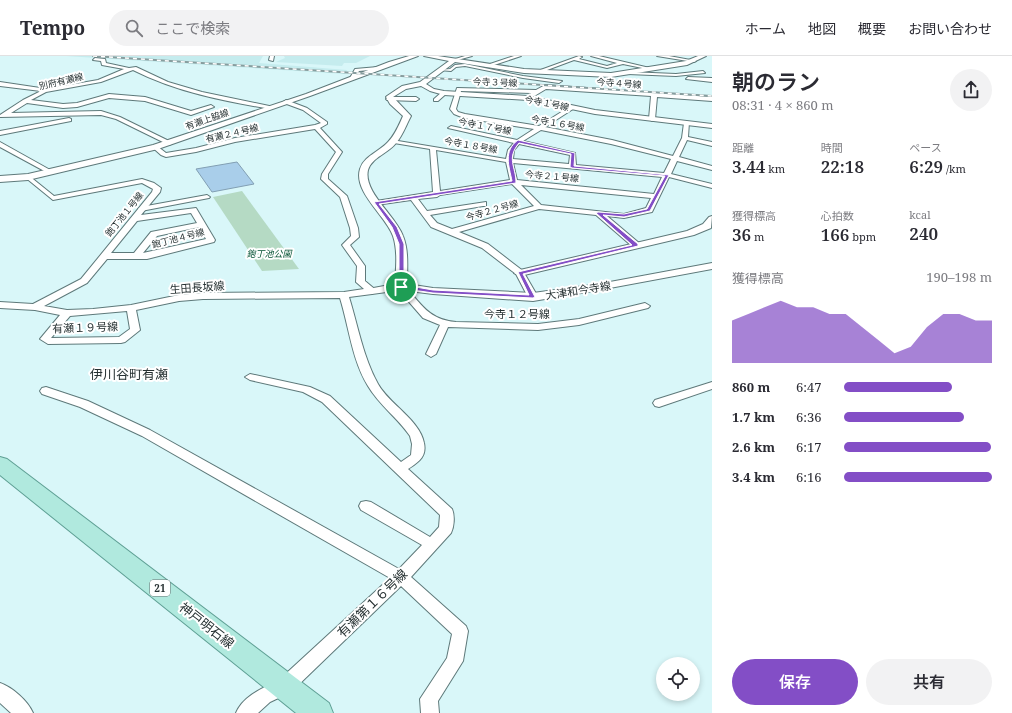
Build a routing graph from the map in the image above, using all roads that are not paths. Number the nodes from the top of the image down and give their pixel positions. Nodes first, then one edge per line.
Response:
1 (415, 56) edge
2 (427, 56) edge
3 (470, 56) edge
4 (519, 56) edge
5 (583, 56) edge
6 (593, 56) edge
7 (659, 56) edge
8 (703, 56) edge
9 (95, 59) dead end
10 (574, 59) junction
11 (454, 60) junction
12 (694, 61) junction
13 (624, 62) junction
14 (486, 66) junction
15 (130, 69) junction
16 (652, 69) junction
17 (441, 70) junction
18 (537, 72) junction
19 (703, 72) dead end
20 (628, 73) junction
21 (676, 75) junction
22 (712, 80) edge
23 (559, 81) dead end
24 (0, 84) edge
25 (422, 84) junction
26 (45, 91) junction
27 (536, 92) junction
28 (444, 93) junction
29 (457, 95) junction
30 (654, 95) junction
31 (528, 98) junction
32 (389, 99) junction
33 (416, 99) dead end
34 (712, 99) edge
35 (436, 100) dead end
36 (25, 101) junction
37 (286, 102) junction
38 (63, 106) junction
39 (210, 107) dead end
40 (271, 107) junction
41 (571, 108) junction
42 (101, 114) junction
43 (55, 115) junction
44 (1, 117) edge
45 (652, 119) junction
46 (687, 123) junction
47 (712, 126) edge
48 (316, 127) junction
49 (451, 128) dead end
50 (538, 128) junction
51 (0, 132) edge
52 (685, 138) junction
53 (394, 141) junction
54 (518, 142) junction
55 (168, 143) junction
56 (0, 144) edge
57 (712, 144) edge
58 (155, 147) junction
59 (433, 148) junction
60 (675, 158) junction
61 (509, 161) junction
62 (572, 167) junction
63 (712, 168) edge
64 (50, 172) junction
65 (667, 175) junction
66 (28, 176) junction
67 (0, 179) edge
68 (514, 182) junction
69 (712, 186) edge
70 (437, 194) junction
71 (655, 196) junction
72 (207, 197) dead end
73 (413, 198) junction
74 (376, 203) junction
75 (483, 204) dead end
76 (539, 207) junction
77 (141, 209) junction
78 (598, 213) junction
79 (425, 214) junction
80 (134, 219) junction
81 (201, 224) junction
82 (710, 224) edge
83 (451, 232) junction
84 (636, 245) junction
85 (104, 256) junction
86 (136, 256) junction
87 (712, 266) edge
88 (520, 273) junction
89 (401, 287) junction
90 (372, 290) junction
91 (344, 295) junction
92 (533, 297) junction
93 (0, 305) edge
94 (645, 306) dead end
95 (34, 307) junction
96 (131, 308) junction
97 (67, 313) junction
98 (444, 324) junction
99 (431, 354) dead end
100 (250, 377) dead end
101 (712, 385) edge
102 (46, 391) dead end
103 (659, 403) dead end
104 (0, 464) edge
105 (400, 469) junction
106 (366, 506) dead end
107 (431, 544) junction
108 (401, 577) junction
109 (285, 686) junction
110 (0, 691) edge
111 (24, 713) edge
112 (245, 713) edge
113 (319, 713) edge
114 (430, 713) edge

1 - 37 street, 有瀬上脇線
2 - 11 street
3 - 11 street
4 - 14 street
5 - 10 street
6 - 13 street
7 - 12 street
8 - 12 street
9 - 15 street
10 - 13 street
10 - 18 street
11 - 14 street
11 - 17 street
12 - 16 street
13 - 16 street
14 - 18 street
15 - 26 street, 別府有瀬線
15 - 40 street
16 - 20 street
17 - 23 street
17 - 25 street
18 - 20 street
19 - 21 street
20 - 21 street
21 - 22 street
24 - 26 street
25 - 28 street, 今寺１号線
25 - 32 street
26 - 36 street, 別府有瀬線
27 - 29 street, 今寺３号線
27 - 30 street, 今寺４号線
27 - 31 street, 今寺４号線
28 - 29 street, 今寺１号線
28 - 35 street
29 - 31 street, 今寺１号線
29 - 50 street, 今寺１６号線
30 - 34 street, 今寺４号線
30 - 45 street
31 - 41 street, 今寺１号線
32 - 33 street
32 - 53 street
36 - 38 street
36 - 44 street, 別府有瀬線
37 - 40 street, 有瀬上脇線
37 - 48 street
38 - 39 street
38 - 43 street
40 - 55 street, 有瀬上脇線
41 - 45 street, 今寺１号線
41 - 50 street
42 - 43 street
42 - 51 street
42 - 55 street
43 - 44 street
45 - 46 street, 今寺１号線
46 - 47 street, 今寺１号線
46 - 52 street
48 - 58 street, 有瀬２４号線
48 - 90 street
49 - 54 street, 今寺１７号線
50 - 54 street
50 - 60 street, 今寺１６号線
52 - 57 street
52 - 60 street
53 - 59 street, 今寺１８号線
53 - 74 street
54 - 61 street
54 - 62 street, 今寺１７号線
55 - 58 street, 有瀬上脇線
56 - 64 street
58 - 64 street, 有瀬上脇線
59 - 61 street, 今寺１８号線
59 - 70 street
60 - 63 street, 今寺１６号線
60 - 65 street
61 - 62 street, 今寺１８号線
61 - 68 street
62 - 65 street, 今寺１８号線
64 - 66 street, 有瀬上脇線
65 - 69 street, 今寺１８号線
65 - 71 street
66 - 67 street, 有瀬上脇線
66 - 77 street, 鉋丁池１号線
68 - 70 street, 今寺２１号線
68 - 71 street, 今寺２１号線
68 - 76 street
70 - 73 street, 今寺２１号線
71 - 78 street
72 - 77 street
73 - 74 street, 今寺２１号線
73 - 79 street
74 - 89 street
75 - 79 street
76 - 78 street
76 - 83 street, 今寺２２号線
77 - 80 street, 鉋丁池１号線
78 - 84 street
79 - 83 street
80 - 81 street, 鉋丁池４号線
80 - 85 street, 鉋丁池１号線
81 - 86 street
81 - 86 street, 鉋丁池４号線
82 - 84 street
83 - 88 street
84 - 88 street
85 - 86 street, 鉋丁池４号線
85 - 95 street, 鉋丁池１号線
87 - 92 street, 大津和今寺線
88 - 92 street
89 - 90 street, 大津和今寺線
89 - 92 street, 大津和今寺線
89 - 98 street, 今寺１２号線
90 - 91 street, 生田長坂線
91 - 96 street, 生田長坂線
91 - 105 street
93 - 95 street, 生田長坂線
94 - 98 street, 今寺１２号線
95 - 97 street, 生田長坂線
96 - 97 street, 生田長坂線
96 - 97 street, 有瀬１９号線
98 - 99 street
100 - 105 street
101 - 103 street
102 - 108 street
104 - 109 main road, 神戸明石線 / 21
105 - 107 street, 有瀬第１６号線
106 - 107 street
107 - 108 street, 有瀬第１６号線
108 - 109 street, 有瀬第１６号線
108 - 114 street
109 - 112 street, 有瀬第１６号線
109 - 113 main road, 神戸明石線 / 21
110 - 111 street

